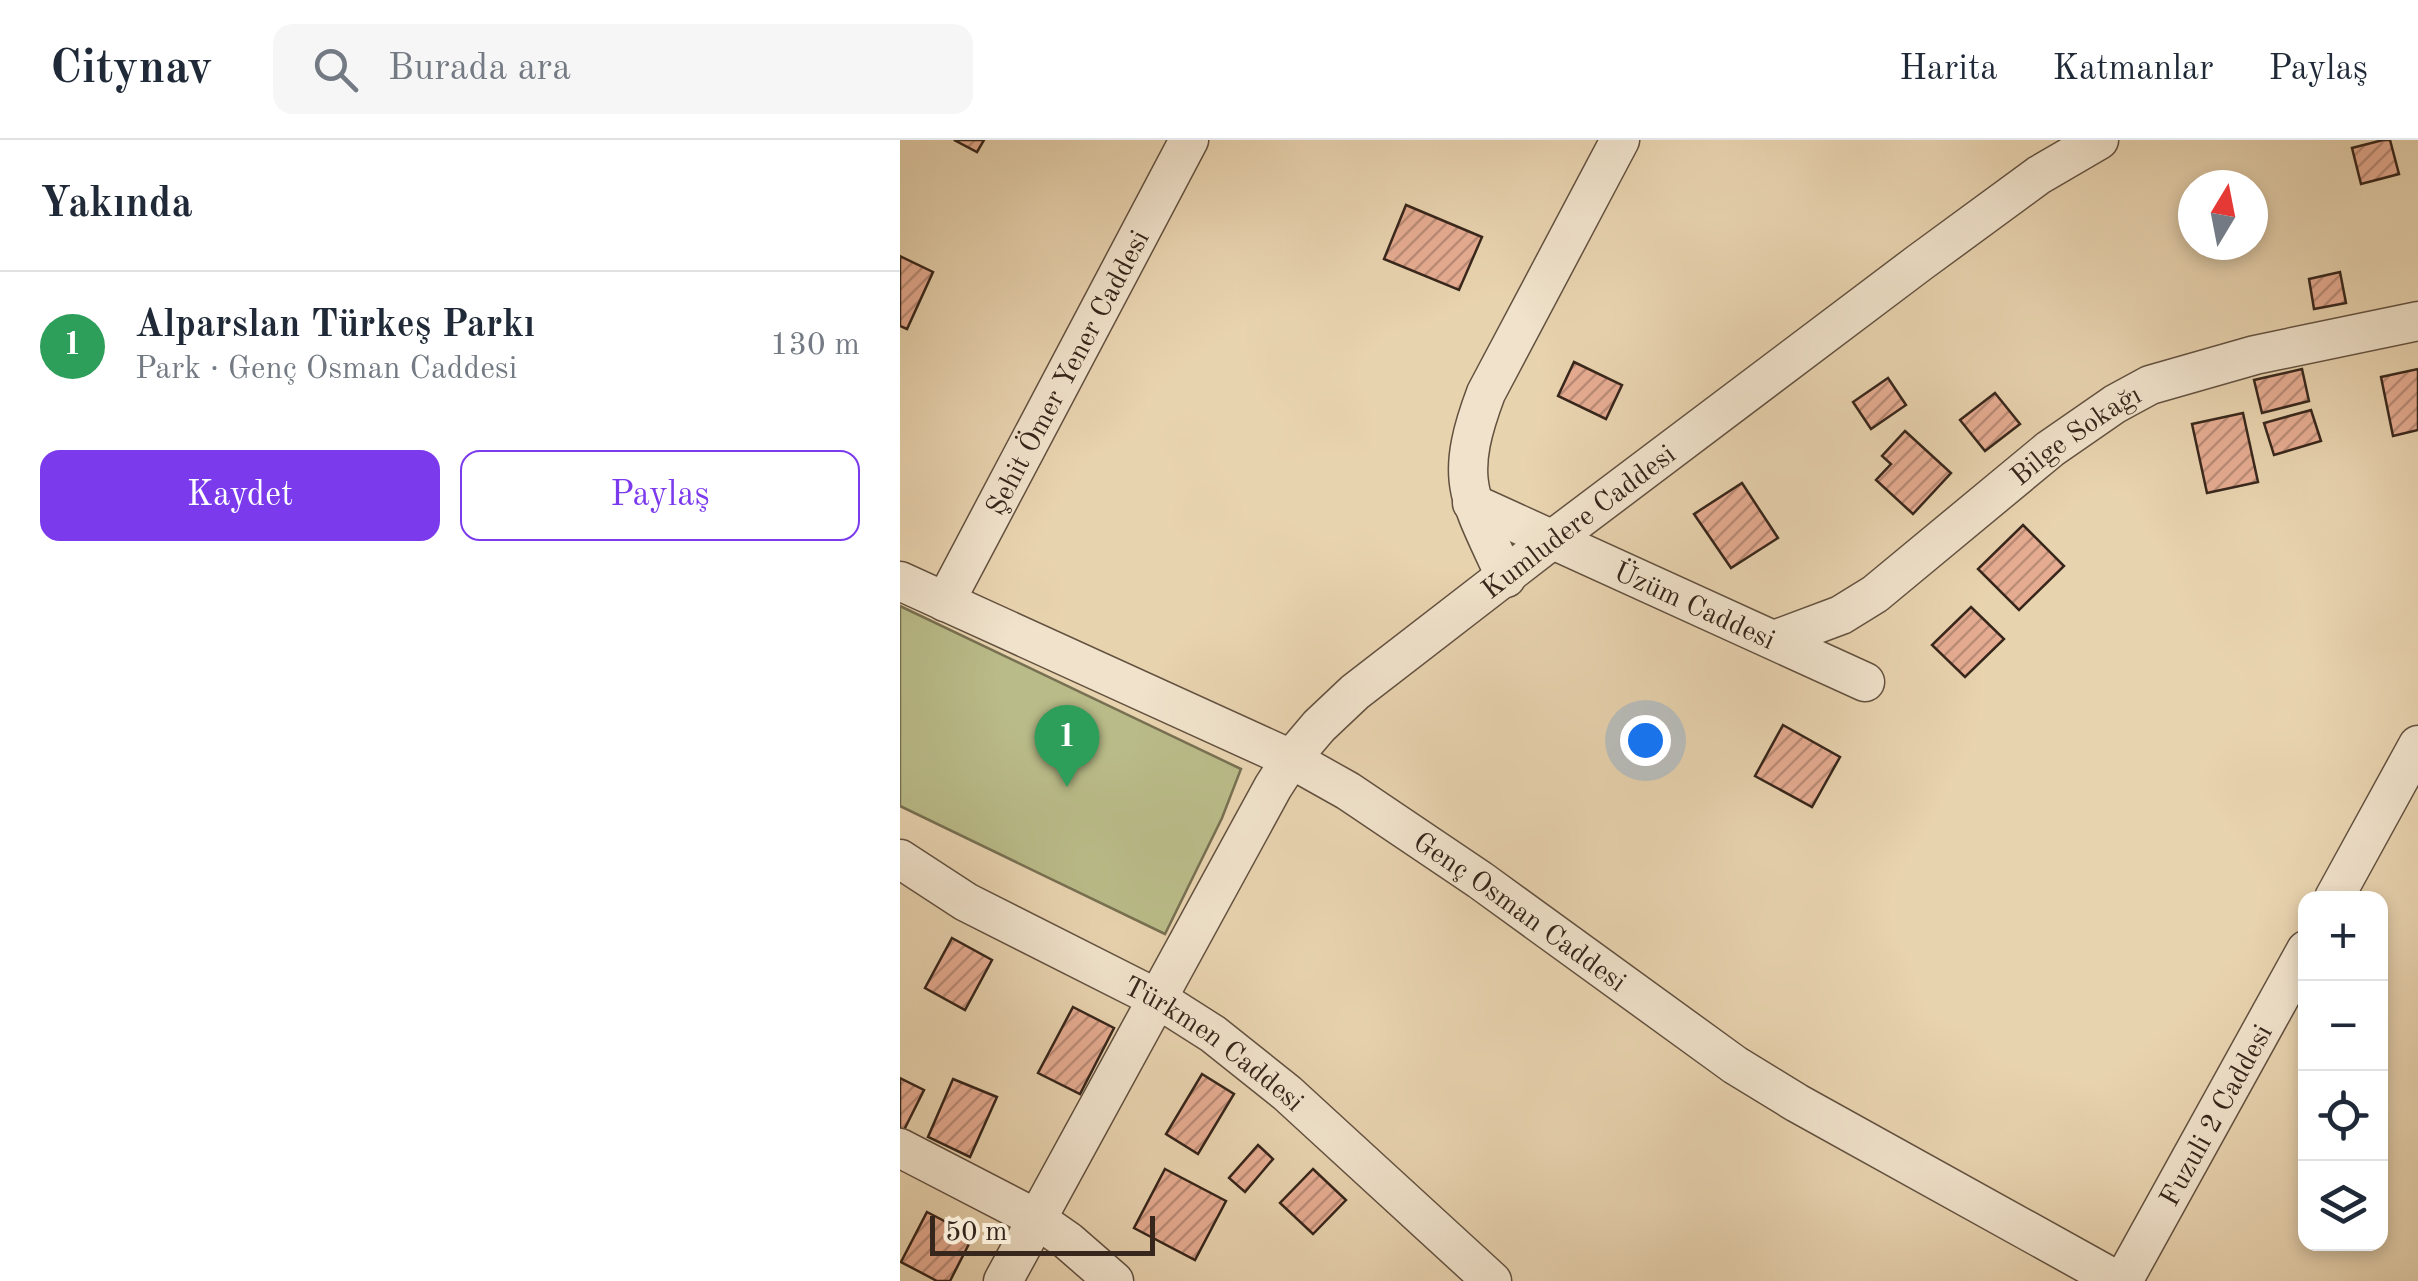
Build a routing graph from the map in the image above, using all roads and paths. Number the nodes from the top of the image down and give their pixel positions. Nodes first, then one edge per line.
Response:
1 (1189, 140) edge
2 (1620, 140) edge
3 (2093, 142) edge
4 (2418, 322) edge
5 (1472, 503) junction
6 (1552, 539) junction
7 (1506, 578) junction
8 (900, 581) edge
9 (944, 602) junction
10 (1774, 640) junction
11 (1865, 682) dead end
12 (2418, 746) edge
13 (1291, 759) junction
14 (900, 859) edge
15 (2338, 891) edge
16 (2298, 964) edge
17 (1158, 998) junction
18 (900, 1148) edge
19 (1034, 1218) junction
20 (1003, 1281) edge
21 (1114, 1281) edge
22 (1492, 1281) edge
23 (2121, 1281) edge

1 - 9 street, Şehit Ömer Yener Caddesi
2 - 5 street
3 - 6 street, Kumludere Caddesi
4 - 10 street, Bilge Sokağı
5 - 6 street, Üzüm Caddesi
5 - 7 street
6 - 7 street, Kumludere Caddesi
6 - 10 street, Üzüm Caddesi
7 - 13 street, Kumludere Caddesi
8 - 9 street, Genç Osman Caddesi
9 - 13 street, Genç Osman Caddesi
10 - 11 street, Üzüm Caddesi
12 - 15 street
13 - 17 street, Kumludere Caddesi
13 - 23 street, Genç Osman Caddesi
14 - 17 street, Türkmen Caddesi
16 - 23 street, Fuzuli 2 Caddesi
17 - 19 street, Kumludere Caddesi
17 - 22 street, Türkmen Caddesi
18 - 19 street
19 - 20 street, Kumludere Caddesi
19 - 21 street

